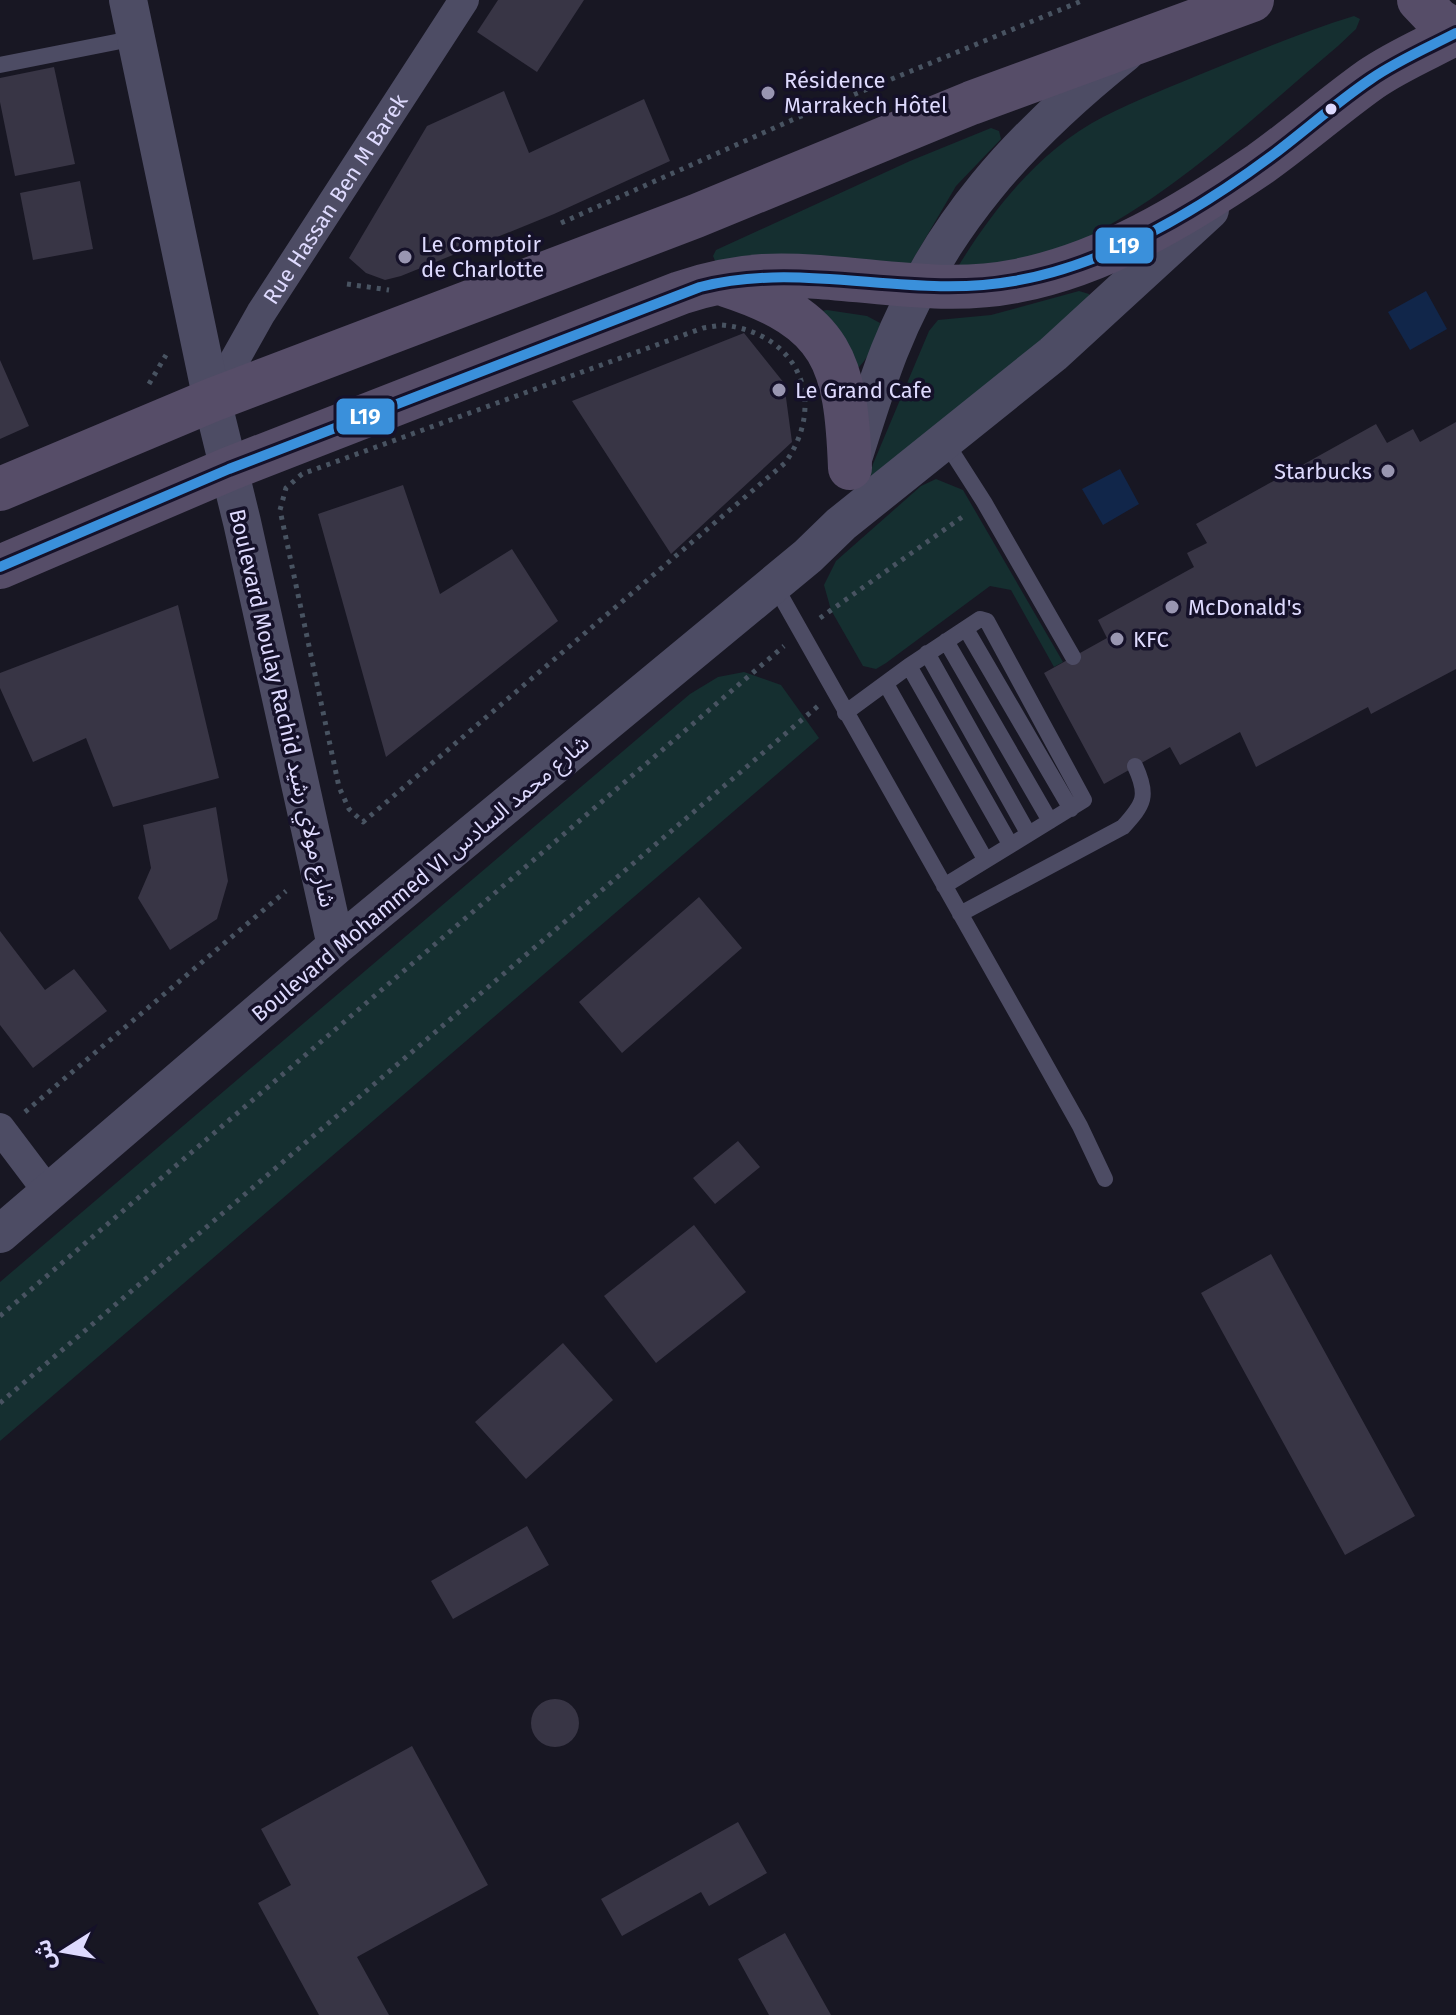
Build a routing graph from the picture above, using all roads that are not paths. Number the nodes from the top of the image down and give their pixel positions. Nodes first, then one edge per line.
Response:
1 (128, 0) edge
2 (464, 0) edge
3 (1419, 0) edge
4 (1242, 2) edge
5 (1456, 32) edge
6 (1145, 37) junction
7 (136, 38) junction
8 (0, 65) edge
9 (1260, 163) junction
10 (717, 281) junction
11 (921, 286) junction
12 (212, 400) junction
13 (945, 441) junction
14 (850, 468) junction
15 (229, 469) junction
16 (0, 489) edge
17 (841, 524) junction
18 (0, 567) edge
19 (774, 584) junction
20 (946, 641) junction
21 (927, 653) junction
22 (1073, 657) dead end
23 (909, 666) junction
24 (886, 684) junction
25 (845, 713) junction
26 (1135, 766) dead end
27 (1050, 821) junction
28 (1028, 833) junction
29 (1010, 844) junction
30 (985, 859) junction
31 (944, 886) junction
32 (960, 914) junction
33 (336, 946) junction
34 (1, 1130) edge
35 (1105, 1179) dead end
36 (49, 1193) junction
37 (0, 1234) edge

1 - 7 street, Boulevard Moulay Rachid شارع مولاي رشيد
2 - 12 street, Rue Hassan Ben M Barek
3 - 5 main road
4 - 6 main road
5 - 9 main road, Boulevard Mohammed VI شارع محمد السادس
6 - 11 street
6 - 12 main road
7 - 8 lane
7 - 12 street, Boulevard Moulay Rachid شارع مولاي رشيد
9 - 11 main road
9 - 13 street, Boulevard Mohammed VI شارع محمد السادس
10 - 11 main road
10 - 14 main road
10 - 15 main road
11 - 14 street
12 - 15 street, Boulevard Moulay Rachid شارع مولاي رشيد
12 - 16 main road
13 - 17 street, Boulevard Mohammed VI شارع محمد السادس
13 - 22 lane
14 - 17 street
15 - 18 main road
15 - 33 street, Boulevard Moulay Rachid شارع مولاي رشيد
17 - 19 street, Boulevard Mohammed VI شارع محمد السادس
19 - 25 lane
19 - 33 street, Boulevard Mohammed VI شارع محمد السادس
20 - 21 lane
20 - 27 lane
20 - 27 lane
21 - 23 lane
21 - 28 lane
23 - 24 lane
23 - 29 lane
24 - 25 lane
24 - 30 lane
25 - 31 lane
26 - 32 lane
27 - 28 lane
28 - 29 lane
29 - 30 lane
30 - 31 lane
31 - 32 lane
32 - 35 lane
33 - 36 street, Boulevard Mohammed VI شارع محمد السادس
34 - 36 street
36 - 37 street, Boulevard Mohammed VI شارع محمد السادس

